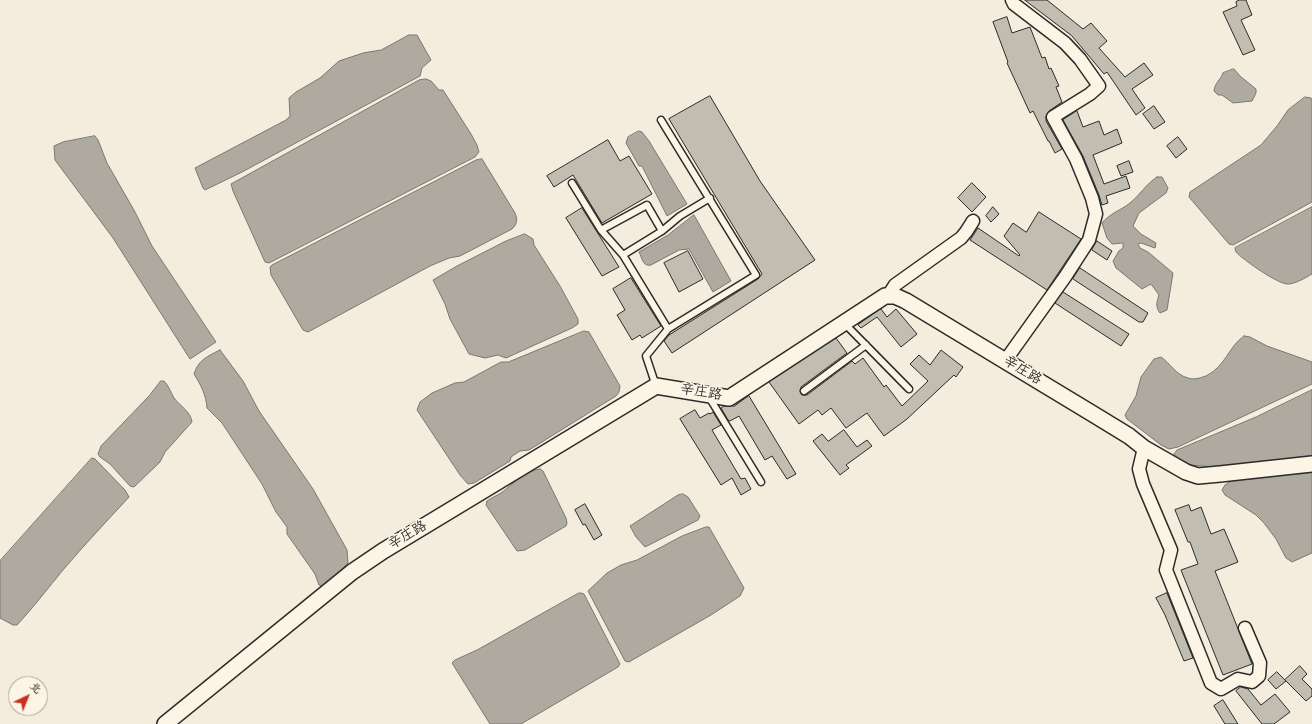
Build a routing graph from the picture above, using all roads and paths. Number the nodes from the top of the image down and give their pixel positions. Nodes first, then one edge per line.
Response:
1 (1012, 0) edge
2 (661, 120) dead end
3 (572, 183) dead end
4 (710, 198) junction
5 (973, 221) dead end
6 (602, 230) junction
7 (662, 231) junction
8 (623, 255) junction
9 (888, 296) junction
10 (844, 323) junction
11 (668, 329) junction
12 (866, 346) junction
13 (1005, 361) junction
14 (656, 386) junction
15 (909, 389) dead end
16 (804, 391) dead end
17 (708, 394) junction
18 (1144, 448) junction
19 (1312, 464) edge
20 (761, 482) dead end
21 (1245, 628) dead end
22 (165, 724) edge

1 - 13 street
2 - 4 lane
3 - 6 lane
4 - 7 lane
4 - 11 lane
5 - 9 street
6 - 7 lane
6 - 8 lane
7 - 8 lane
8 - 11 lane
9 - 10 street, 辛庄路
9 - 13 street, 辛庄路
10 - 12 lane
10 - 17 street, 辛庄路
11 - 14 lane
12 - 15 lane
12 - 16 lane
13 - 18 street, 辛庄路
14 - 17 street, 辛庄路
14 - 22 street, 辛庄路
17 - 20 lane
18 - 19 street, 辛庄路
18 - 21 street

